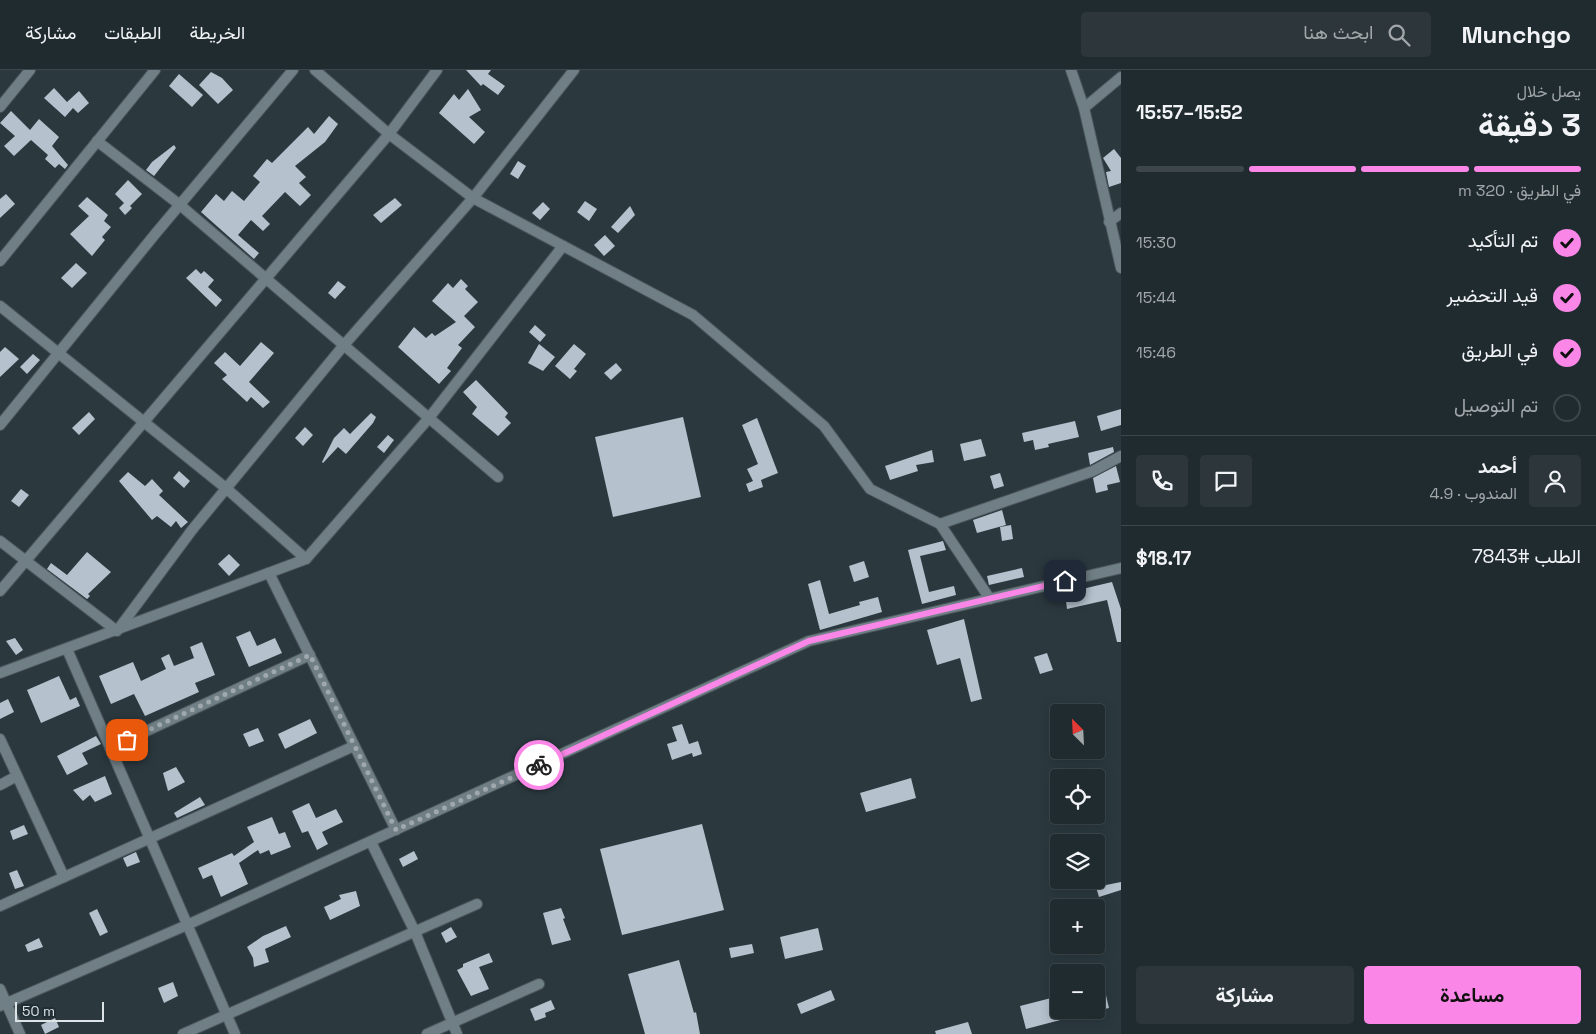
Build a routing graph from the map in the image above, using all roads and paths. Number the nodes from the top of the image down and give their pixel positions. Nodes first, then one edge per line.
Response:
1 (30, 70) edge
2 (155, 70) edge
3 (293, 70) edge
4 (315, 70) edge
5 (437, 70) edge
6 (574, 70) edge
7 (1071, 70) edge
8 (1121, 77) edge
9 (0, 107) edge
10 (1084, 108) junction
11 (389, 134) junction
12 (97, 141) junction
13 (473, 198) junction
14 (180, 205) junction
15 (1121, 213) edge
16 (1109, 222) junction
17 (563, 246) junction
18 (0, 261) edge
19 (1121, 268) edge
20 (266, 277) junction
21 (0, 306) edge
22 (344, 345) junction
23 (58, 354) junction
24 (429, 418) junction
25 (142, 422) junction
26 (0, 425) edge
27 (1121, 456) edge
28 (498, 477) dead end
29 (227, 489) junction
30 (940, 524) junction
31 (0, 541) edge
32 (306, 559) junction
33 (26, 561) junction
34 (1121, 568) edge
35 (269, 573) junction
36 (0, 591) edge
37 (990, 599) junction
38 (116, 631) junction
39 (67, 649) junction
40 (310, 655) junction
41 (0, 673) edge
42 (0, 739) edge
43 (354, 746) junction
44 (110, 748) junction
45 (18, 776) junction
46 (0, 784) edge
47 (396, 830) junction
48 (150, 838) junction
49 (371, 842) junction
50 (64, 876) junction
51 (477, 904) dead end
52 (0, 906) edge
53 (187, 925) junction
54 (415, 932) junction
55 (539, 984) dead end
56 (0, 989) edge
57 (3, 1004) edge
58 (227, 1015) junction
59 (452, 1022) junction
60 (20, 1034) edge
61 (183, 1034) edge
62 (235, 1034) edge
63 (427, 1034) edge
64 (457, 1034) edge

1 - 9 street
2 - 12 street
3 - 14 street
4 - 11 street
5 - 11 street
6 - 13 street
7 - 10 street
8 - 10 street
10 - 16 street
11 - 13 street
11 - 20 street
12 - 14 street
12 - 18 street
13 - 17 street
13 - 22 street
14 - 20 street
14 - 23 street
15 - 16 street
16 - 19 street
17 - 24 street
17 - 30 street
20 - 22 street
20 - 25 street
21 - 23 street
22 - 24 street
22 - 29 street
23 - 25 street
23 - 26 street
24 - 28 street
24 - 32 street
25 - 29 street
25 - 33 street
27 - 30 street
29 - 32 street
29 - 38 street
30 - 37 street
31 - 33 street
32 - 35 street
33 - 36 street
33 - 38 street
34 - 37 street
35 - 38 street
35 - 40 street
37 - 47 street
38 - 39 street
39 - 41 street
39 - 44 street
40 - 43 street
40 - 44 street
42 - 45 street
43 - 47 street
43 - 48 street
44 - 48 street
45 - 46 street
45 - 50 street
47 - 49 street
48 - 50 street
48 - 53 street
49 - 53 street
49 - 54 street
50 - 52 street
51 - 54 street
53 - 57 street
53 - 58 street
54 - 58 street
54 - 59 street
55 - 59 street
56 - 57 street
57 - 60 street
58 - 61 street
58 - 62 street
59 - 63 street
59 - 64 street

